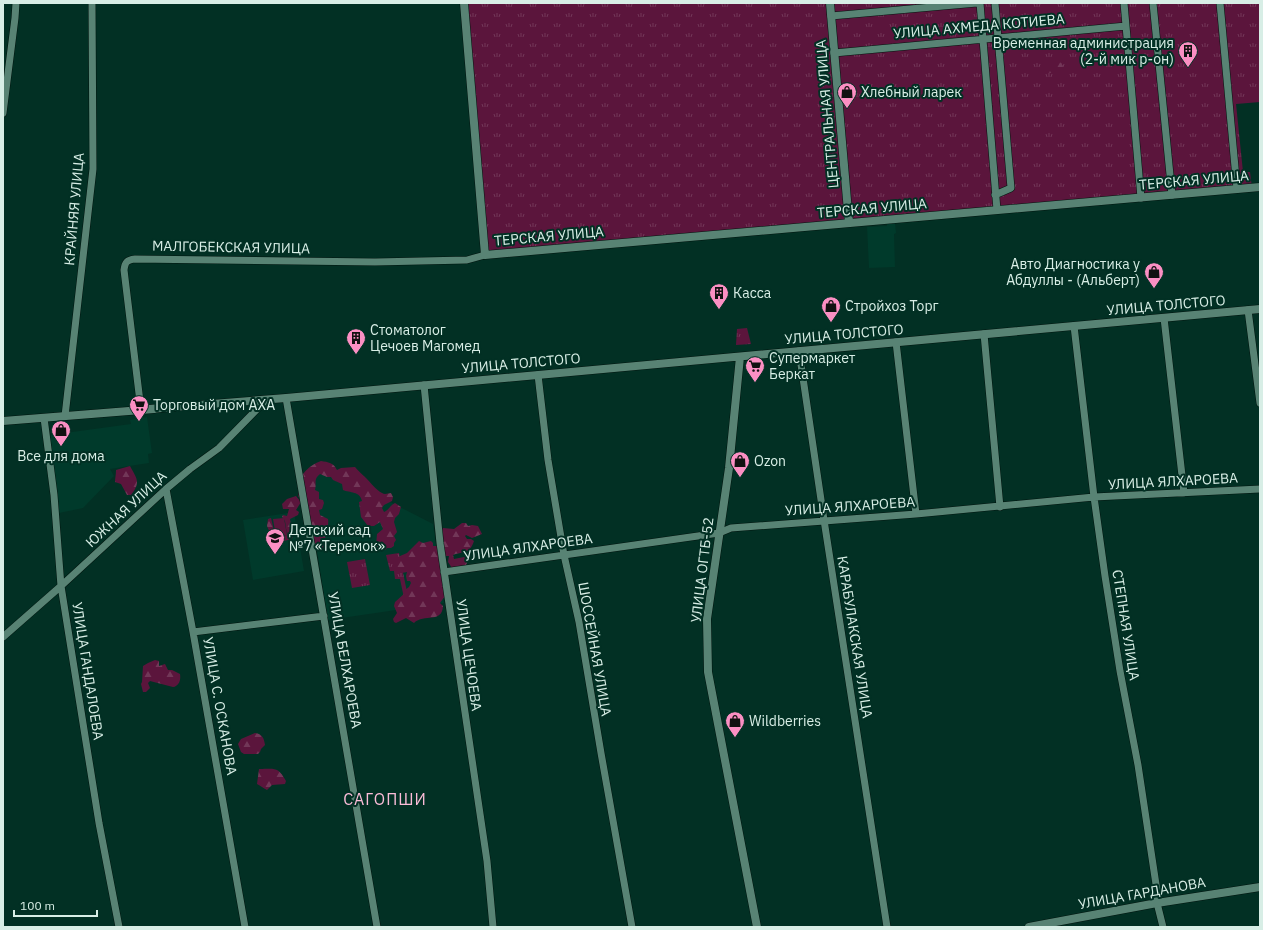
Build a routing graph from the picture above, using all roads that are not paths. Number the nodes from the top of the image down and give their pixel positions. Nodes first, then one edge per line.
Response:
1 (16, 3) edge
2 (92, 3) edge
3 (464, 3) edge
4 (830, 3) edge
5 (977, 3) edge
6 (980, 3) edge
7 (995, 3) edge
8 (1124, 3) edge
9 (1153, 3) edge
10 (1220, 3) edge
11 (831, 16) junction
12 (1126, 26) junction
13 (998, 38) junction
14 (983, 39) junction
15 (834, 52) junction
16 (3, 113) edge
17 (1260, 187) edge
18 (1237, 189) junction
19 (996, 195) junction
20 (1172, 195) junction
21 (1141, 198) junction
22 (996, 210) junction
23 (849, 223) junction
24 (485, 255) junction
25 (1260, 309) edge
26 (1248, 310) junction
27 (1164, 318) junction
28 (1074, 326) junction
29 (984, 334) junction
30 (896, 342) junction
31 (799, 351) junction
32 (740, 357) junction
33 (538, 375) junction
34 (424, 385) junction
35 (286, 398) junction
36 (266, 400) junction
37 (1260, 403) edge
38 (145, 409) junction
39 (65, 416) junction
40 (44, 418) junction
41 (3, 421) edge
42 (166, 489) junction
43 (1260, 490) edge
44 (1184, 493) junction
45 (1094, 497) junction
46 (1000, 507) junction
47 (916, 514) junction
48 (824, 520) junction
49 (720, 533) junction
50 (564, 555) junction
51 (444, 572) junction
52 (61, 586) junction
53 (324, 616) junction
54 (193, 632) junction
55 (3, 637) edge
56 (1260, 887) edge
57 (1157, 903) junction
58 (119, 927) edge
59 (245, 927) edge
60 (377, 927) edge
61 (493, 927) edge
62 (632, 927) edge
63 (757, 927) edge
64 (887, 927) edge
65 (1029, 927) edge
66 (1163, 927) edge

1 - 16 street
2 - 39 street, КРАЙНЯЯ УЛИЦА
3 - 24 street
4 - 11 street, ЦЕНТРАЛЬНАЯ УЛИЦА
5 - 11 street, УЛИЦА АХМЕДА КОТИЕВА
6 - 14 street
7 - 13 street
8 - 12 street
9 - 20 street
10 - 18 street
11 - 15 street, ЦЕНТРАЛЬНАЯ УЛИЦА
12 - 13 street, УЛИЦА АХМЕДА КОТИЕВА
12 - 21 street
13 - 14 street, УЛИЦА АХМЕДА КОТИЕВА
13 - 19 street
14 - 15 street, УЛИЦА АХМЕДА КОТИЕВА
14 - 19 street
15 - 23 street, ЦЕНТРАЛЬНАЯ УЛИЦА
17 - 18 street, ТЕРСКАЯ УЛИЦА
18 - 20 street, ТЕРСКАЯ УЛИЦА
19 - 22 street
20 - 21 street, ТЕРСКАЯ УЛИЦА
21 - 22 street, ТЕРСКАЯ УЛИЦА
22 - 23 street, ТЕРСКАЯ УЛИЦА
23 - 24 street, ТЕРСКАЯ УЛИЦА
24 - 38 street, МАЛГОБЕКСКАЯ УЛИЦА
25 - 26 street, УЛИЦА ТОЛСТОГО
26 - 27 street, УЛИЦА ТОЛСТОГО
26 - 37 street
27 - 28 street, УЛИЦА ТОЛСТОГО
27 - 44 street
28 - 29 street, УЛИЦА ТОЛСТОГО
28 - 45 street, СТЕПНАЯ УЛИЦА
29 - 30 street, УЛИЦА ТОЛСТОГО
29 - 46 street
30 - 31 street, УЛИЦА ТОЛСТОГО
30 - 47 street
31 - 32 street, УЛИЦА ТОЛСТОГО
31 - 48 street, КАРАБУЛАКСКАЯ УЛИЦА
32 - 33 street, УЛИЦА ТОЛСТОГО
32 - 49 street, УЛИЦА ОГТБ-52
33 - 34 street, УЛИЦА ТОЛСТОГО
33 - 50 street, ШОССЕЙНАЯ УЛИЦА
34 - 35 street, УЛИЦА ТОЛСТОГО
34 - 51 street, УЛИЦА ЦЕЧОЕВА
35 - 36 street
35 - 38 street
35 - 53 street, УЛИЦА БЕЛХАРОЕВА
36 - 38 street
36 - 42 street, ЮЖНАЯ УЛИЦА
38 - 39 street
39 - 40 street
40 - 41 street
40 - 52 street, УЛИЦА ГАНДАЛОЕВА
42 - 52 street, ЮЖНАЯ УЛИЦА
42 - 54 street, УЛИЦА С. ОСКАНОВА
43 - 44 street, УЛИЦА ЯЛХАРОЕВА
44 - 45 street, УЛИЦА ЯЛХАРОЕВА
45 - 46 street, УЛИЦА ЯЛХАРОЕВА
45 - 57 street, СТЕПНАЯ УЛИЦА
46 - 47 street, УЛИЦА ЯЛХАРОЕВА
47 - 48 street, УЛИЦА ЯЛХАРОЕВА
48 - 49 street, УЛИЦА ЯЛХАРОЕВА
48 - 64 street, КАРАБУЛАКСКАЯ УЛИЦА
49 - 50 street, УЛИЦА ЯЛХАРОЕВА
49 - 63 street, УЛИЦА ОГТБ-52
50 - 51 street, УЛИЦА ЯЛХАРОЕВА
50 - 62 street, ШОССЕЙНАЯ УЛИЦА
51 - 61 street, УЛИЦА ЦЕЧОЕВА
52 - 55 street, ЮЖНАЯ УЛИЦА
52 - 58 street, УЛИЦА ГАНДАЛОЕВА
53 - 54 street
53 - 60 street, УЛИЦА БЕЛХАРОЕВА
54 - 59 street, УЛИЦА С. ОСКАНОВА
56 - 57 street, УЛИЦА ГАРДАНОВА
57 - 65 street, УЛИЦА ГАРДАНОВА
57 - 66 street, СТЕПНАЯ УЛИЦА

